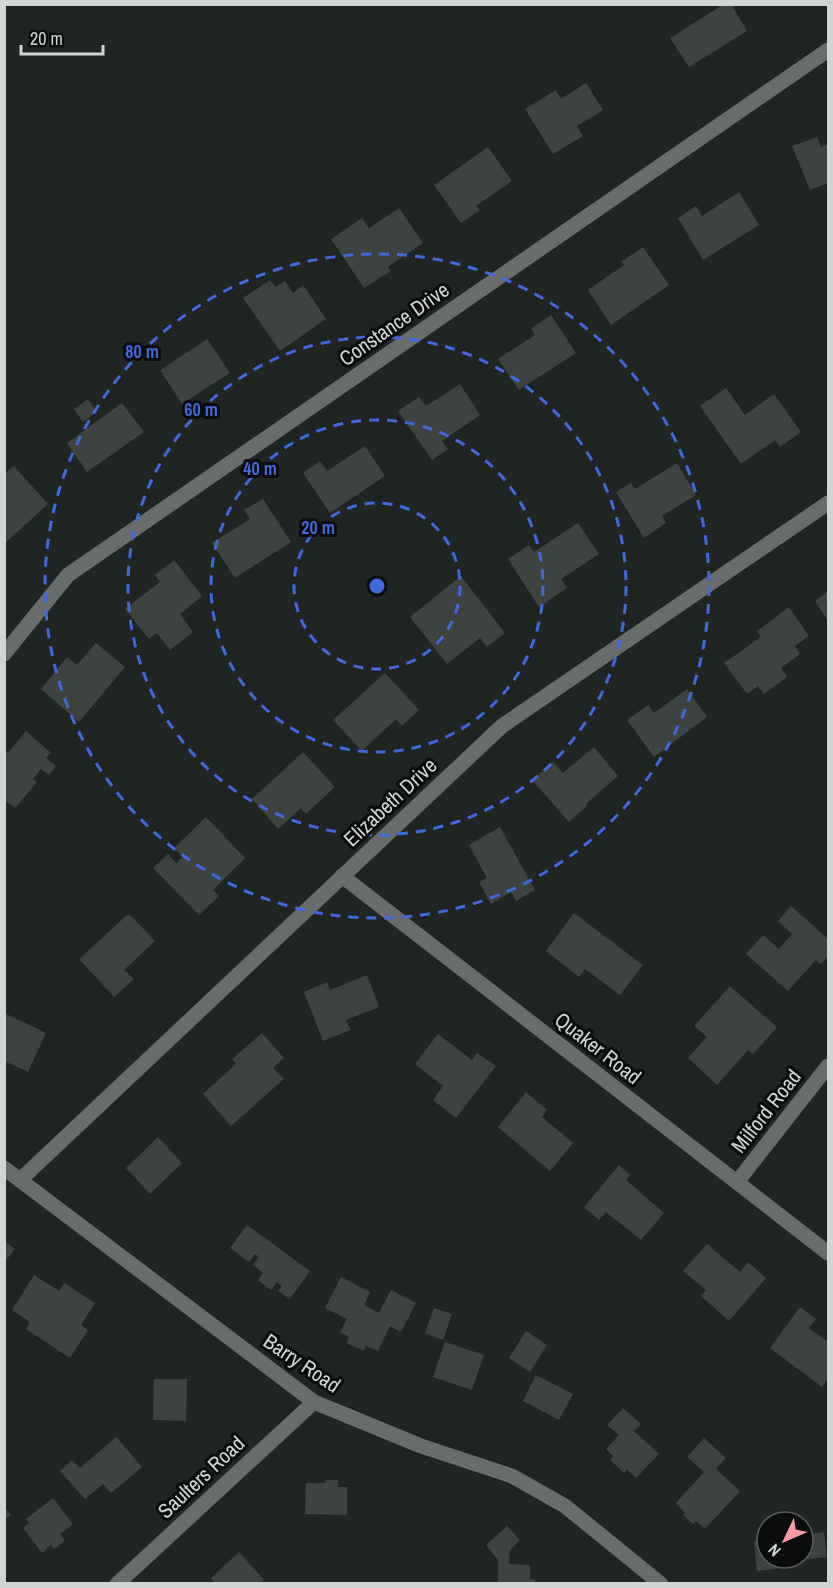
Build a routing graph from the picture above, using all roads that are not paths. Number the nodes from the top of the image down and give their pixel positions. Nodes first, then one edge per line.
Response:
1 (828, 50) edge
2 (828, 503) edge
3 (4, 654) edge
4 (342, 876) junction
5 (828, 1066) edge
6 (4, 1168) edge
7 (20, 1180) junction
8 (737, 1182) junction
9 (828, 1254) edge
10 (314, 1402) junction
11 (658, 1583) edge
12 (117, 1584) edge

1 - 3 street, Constance Drive
2 - 4 street, Elizabeth Drive
4 - 7 street, Elizabeth Drive
4 - 8 street, Quaker Road
5 - 8 street, Milford Road
6 - 7 street, Barry Road
7 - 10 street, Barry Road
8 - 9 street, Quaker Road
10 - 11 street, Barry Road
10 - 12 street, Saulters Road

